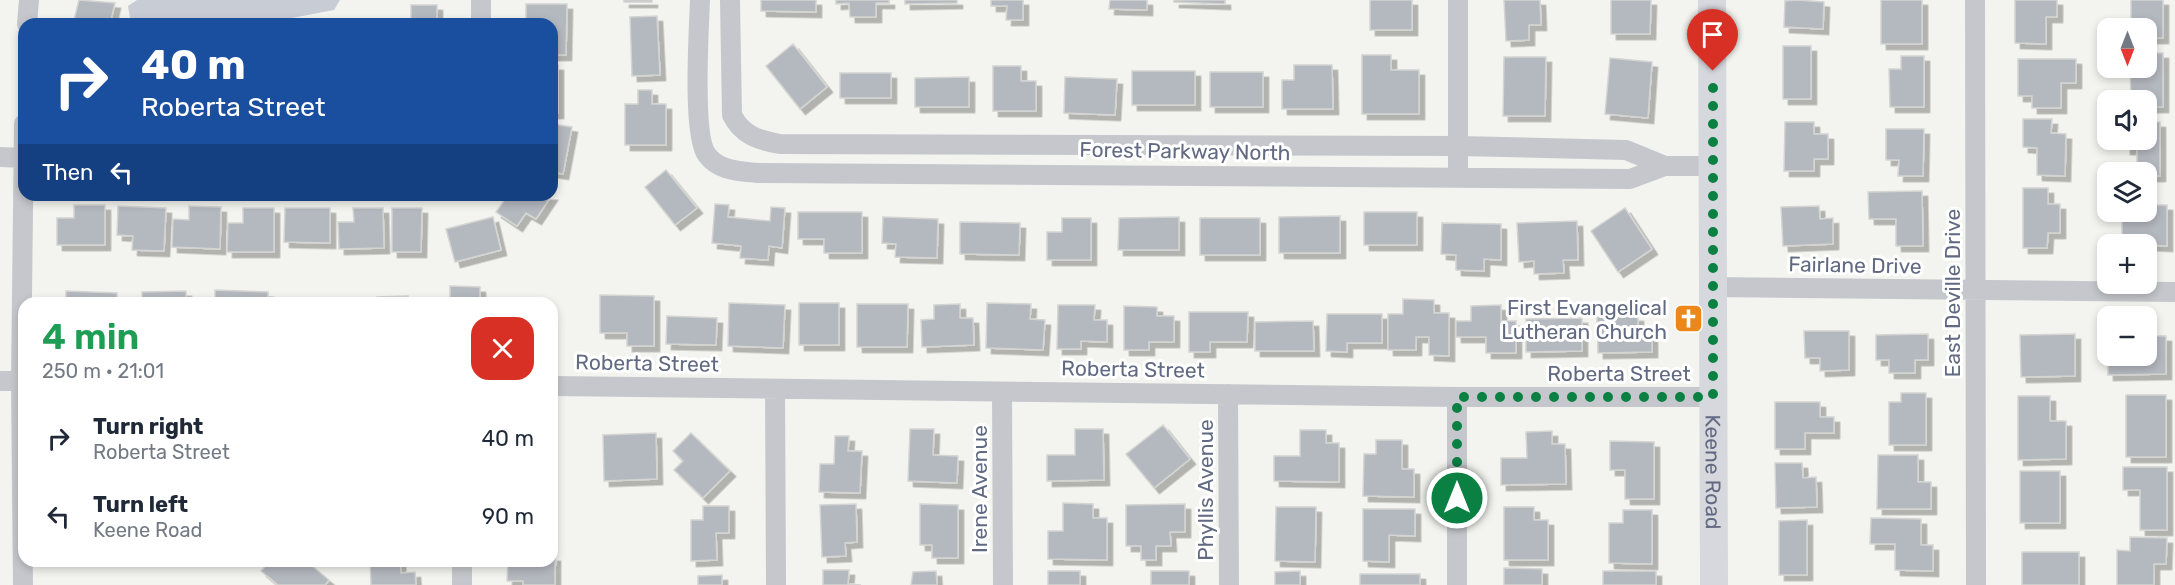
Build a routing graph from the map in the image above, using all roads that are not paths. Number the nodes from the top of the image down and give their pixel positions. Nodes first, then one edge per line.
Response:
1 (29, 0) edge
2 (481, 0) edge
3 (700, 0) edge
4 (730, 0) edge
5 (1458, 0) edge
6 (1712, 0) edge
7 (1975, 0) edge
8 (28, 18) edge
9 (481, 18) edge
10 (935, 144) junction
11 (1459, 146) junction
12 (0, 157) edge
13 (18, 158) edge
14 (1665, 166) junction
15 (1713, 166) junction
16 (935, 173) junction
17 (1458, 178) junction
18 (23, 201) edge
19 (1714, 287) junction
20 (1977, 291) junction
21 (2175, 292) edge
22 (22, 297) edge
23 (0, 381) edge
24 (18, 381) edge
25 (558, 386) edge
26 (775, 389) junction
27 (1002, 392) junction
28 (1228, 394) junction
29 (1457, 397) junction
30 (1713, 397) junction
31 (22, 567) edge
32 (462, 567) edge
33 (22, 585) edge
34 (462, 585) edge
35 (776, 585) edge
36 (1003, 585) edge
37 (1230, 585) edge
38 (1457, 585) edge
39 (1714, 585) edge
40 (1976, 585) edge

1 - 8 street
2 - 9 street
3 - 16 street, Forest Parkway North
4 - 10 street, Forest Parkway North
5 - 11 street
6 - 15 main road, Keene Road
7 - 20 street, East Deville Drive
10 - 11 street, Forest Parkway North
10 - 16 street
11 - 14 street, Forest Parkway North
11 - 17 street
12 - 13 street
14 - 15 street, Forest Parkway North
14 - 17 street, Forest Parkway North
15 - 19 main road, Keene Road
16 - 17 street, Forest Parkway North
18 - 22 street
19 - 20 street, Fairlane Drive
19 - 30 main road, Keene Road
20 - 21 street, Fairlane Drive
20 - 40 street, East Deville Drive
23 - 24 street
25 - 26 street, Roberta Street
26 - 27 street, Roberta Street
26 - 35 street
27 - 28 street, Roberta Street
27 - 36 street, Irene Avenue
28 - 29 street, Roberta Street
28 - 37 street, Phyllis Avenue
29 - 30 street, Roberta Street
29 - 38 street
30 - 39 main road, Keene Road
31 - 33 street
32 - 34 street

